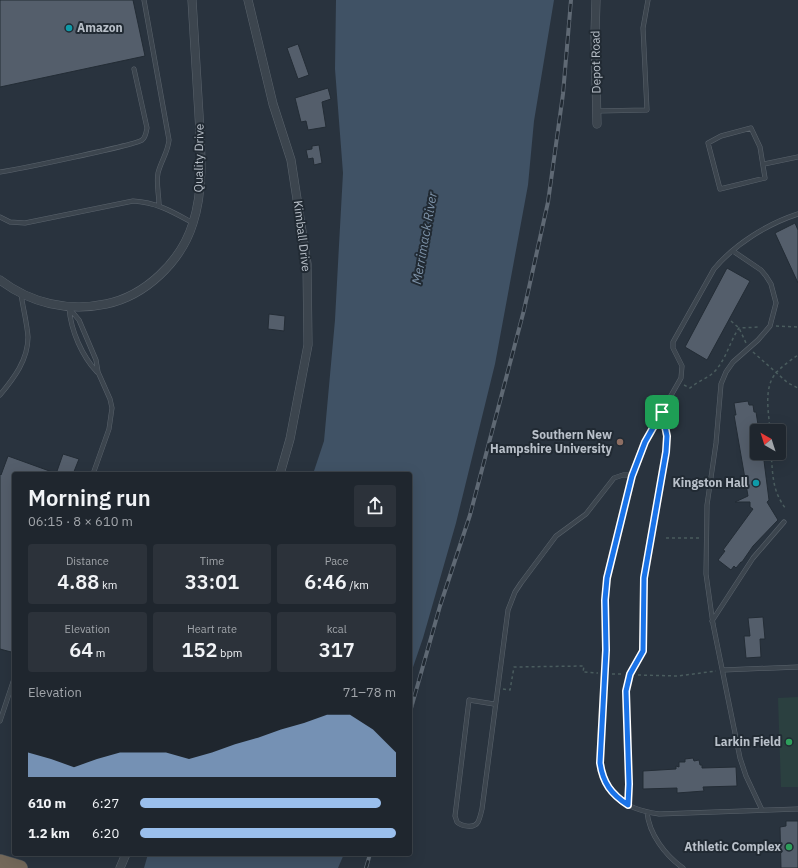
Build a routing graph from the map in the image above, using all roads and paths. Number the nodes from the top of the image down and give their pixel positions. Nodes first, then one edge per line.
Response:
1 (144, 0) edge
2 (192, 0) edge
3 (248, 0) edge
4 (596, 0) edge
5 (648, 0) edge
6 (134, 69) dead end
7 (597, 111) junction
8 (597, 124) dead end
9 (798, 157) edge
10 (764, 164) junction
11 (0, 172) edge
12 (159, 205) junction
13 (798, 214) edge
14 (0, 217) edge
15 (193, 223) junction
16 (733, 251) junction
17 (0, 280) edge
18 (21, 294) junction
19 (69, 308) junction
20 (732, 321) dead end
21 (739, 328) junction
22 (749, 348) junction
23 (798, 355) edge
24 (98, 372) junction
25 (776, 373) junction
26 (679, 382) junction
27 (798, 388) edge
28 (0, 395) edge
29 (662, 412) junction
30 (770, 424) edge
31 (772, 460) edge
32 (94, 472) edge
33 (281, 472) edge
34 (632, 476) junction
35 (786, 509) dead end
36 (784, 522) dead end
37 (666, 538) dead end
38 (706, 538) junction
39 (712, 621) junction
40 (798, 666) edge
41 (723, 670) junction
42 (596, 672) dead end
43 (612, 674) dead end
44 (630, 674) junction
45 (12, 685) edge
46 (503, 689) dead end
47 (494, 704) junction
48 (0, 721) edge
49 (628, 805) junction
50 (798, 809) edge
51 (762, 810) junction
52 (646, 812) junction
53 (125, 856) edge
54 (0, 862) edge
55 (20, 868) edge
56 (120, 868) edge
57 (683, 868) edge

1 - 12 lane
2 - 15 street, Quality Drive
3 - 33 street, Kimball Drive
4 - 7 street, Depot Road
5 - 7 lane
6 - 11 lane
7 - 8 street, Depot Road
9 - 10 lane
10 - 10 lane
12 - 14 lane
12 - 15 lane
13 - 16 lane
15 - 19 street, Quality Drive
16 - 22 lane
16 - 26 lane
17 - 18 street, Quality Drive
18 - 19 street, Quality Drive
18 - 28 lane
19 - 24 lane
19 - 24 lane
20 - 21 path
21 - 22 path
21 - 26 path
22 - 25 path
22 - 38 lane
23 - 25 path
24 - 32 lane
25 - 27 path
25 - 30 path
26 - 29 lane
29 - 34 lane
29 - 44 lane
31 - 35 path
34 - 47 lane
34 - 49 lane
36 - 39 lane
37 - 38 path
38 - 39 lane
39 - 41 lane
40 - 41 lane
41 - 44 path
41 - 51 lane
42 - 46 path
43 - 44 path
44 - 49 lane
45 - 48 lane
47 - 47 lane
49 - 52 lane
50 - 51 lane
51 - 52 lane
52 - 57 lane
53 - 56 street
54 - 55 highway

